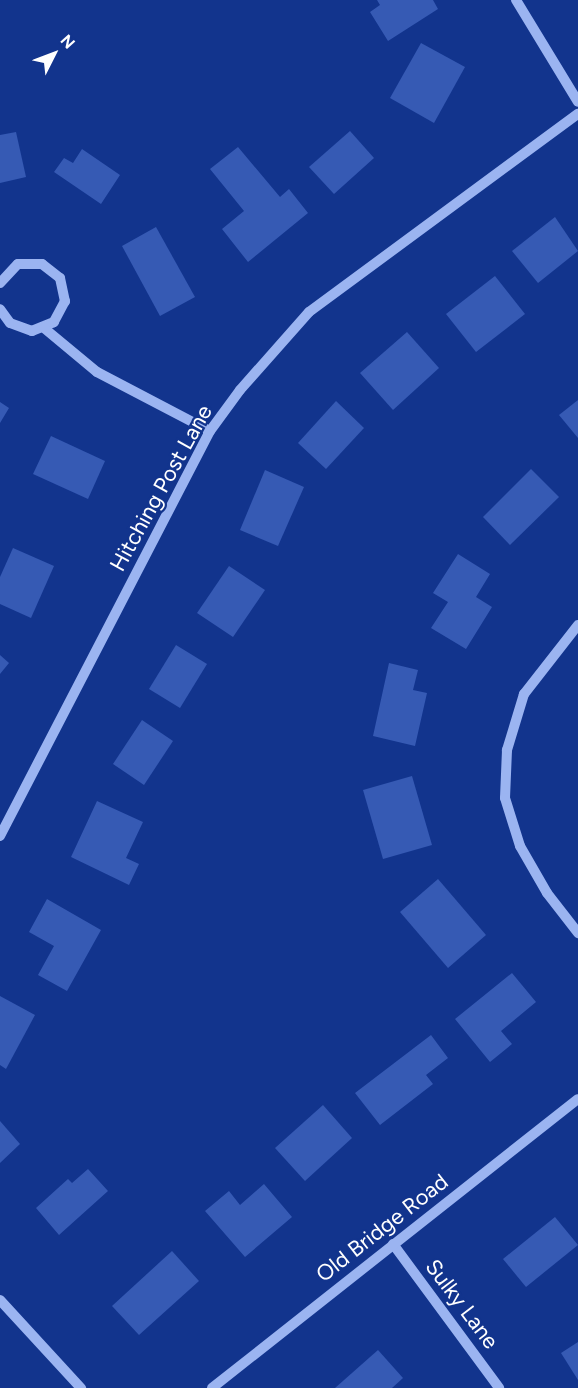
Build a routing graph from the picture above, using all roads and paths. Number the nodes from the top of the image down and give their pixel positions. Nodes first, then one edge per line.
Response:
1 (516, 0) edge
2 (578, 102) edge
3 (578, 114) edge
4 (0, 283) edge
5 (0, 309) edge
6 (44, 328) junction
7 (210, 431) junction
8 (578, 625) edge
9 (0, 836) edge
10 (578, 933) edge
11 (578, 1099) edge
12 (393, 1244) junction
13 (0, 1300) edge
14 (81, 1388) edge
15 (212, 1388) edge
16 (499, 1388) edge

1 - 2 street
3 - 7 street, Hitching Post Lane
4 - 6 street
5 - 6 street
6 - 7 street
7 - 9 street, Hitching Post Lane
8 - 10 street
11 - 12 street, Old Bridge Road
12 - 15 street, Old Bridge Road
12 - 16 street, Sulky Lane
13 - 14 street

